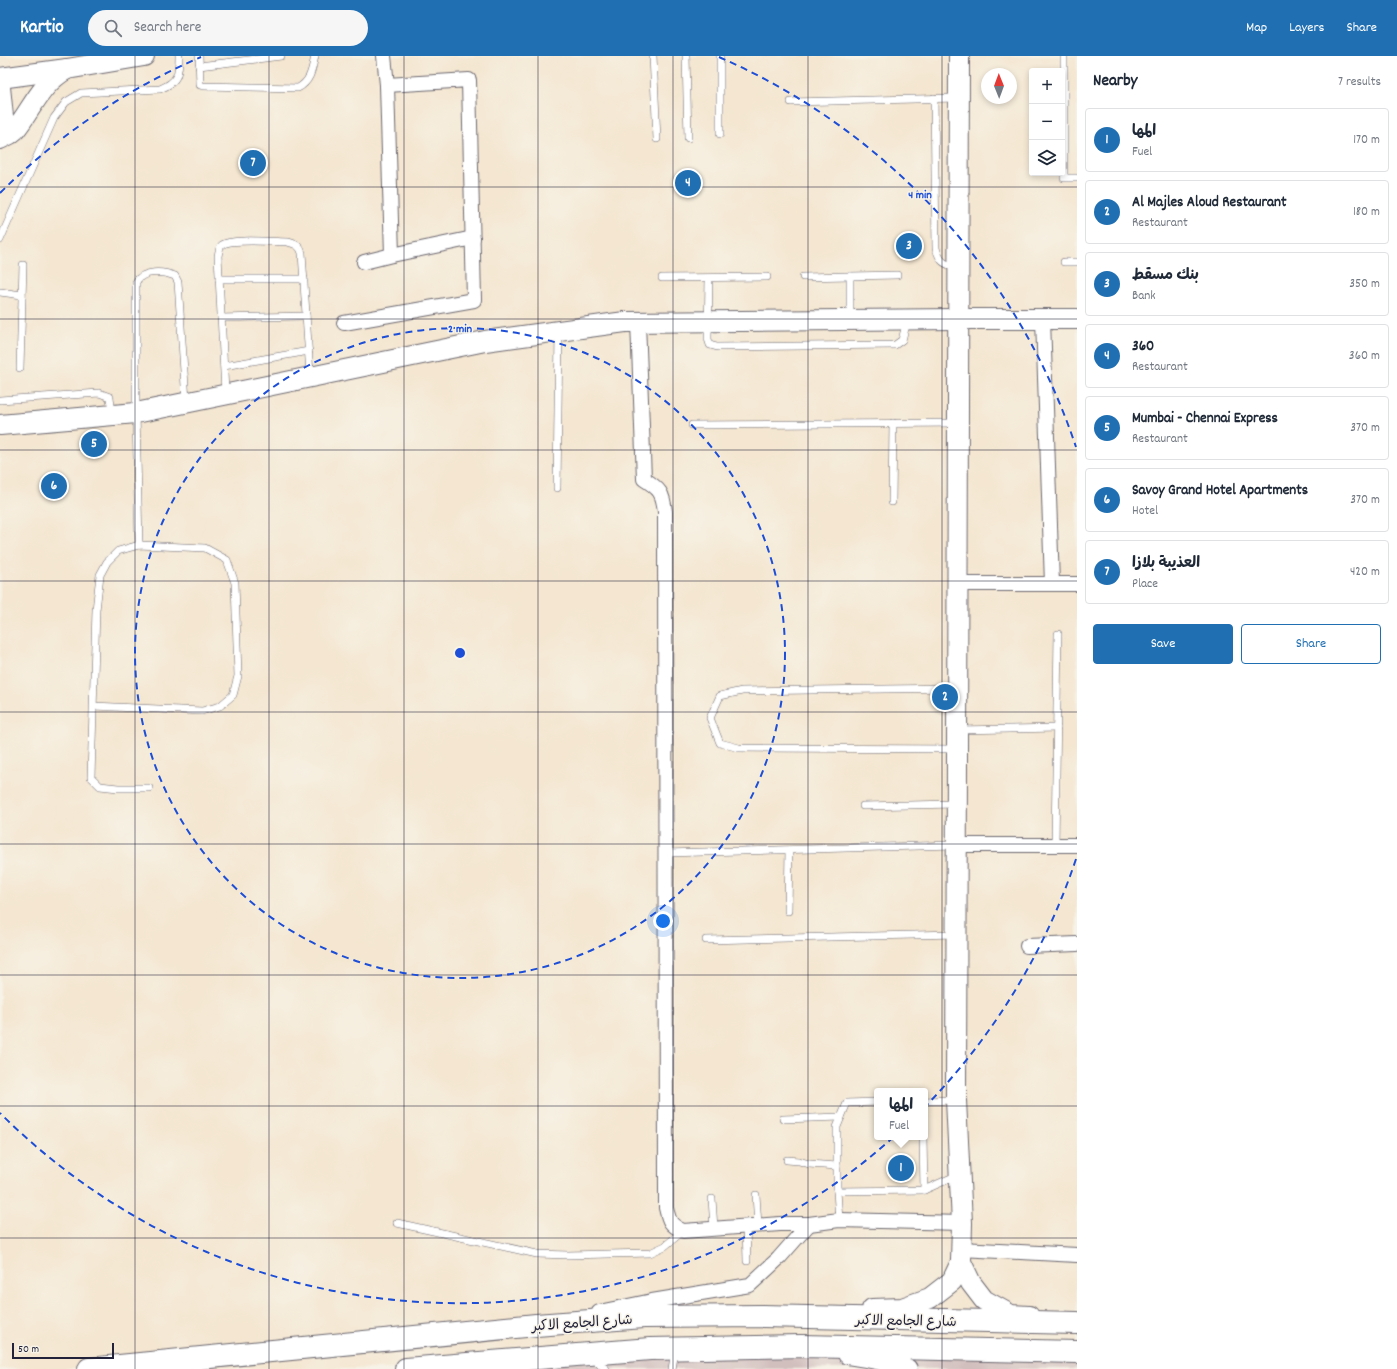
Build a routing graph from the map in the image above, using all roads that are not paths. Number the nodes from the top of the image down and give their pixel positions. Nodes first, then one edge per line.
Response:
1 (144, 56) edge
2 (179, 56) edge
3 (199, 56) edge
4 (281, 56) edge
5 (315, 56) edge
6 (384, 56) edge
7 (653, 56) edge
8 (686, 56) edge
9 (720, 56) edge
10 (959, 56) edge
11 (1064, 56) edge
12 (199, 66) junction
13 (67, 69) junction
14 (0, 78) edge
15 (387, 85) junction
16 (0, 87) edge
17 (934, 98) junction
18 (959, 98) junction
19 (791, 102) dead end
20 (720, 134) dead end
21 (0, 138) edge
22 (688, 138) dead end
23 (657, 139) dead end
24 (1077, 178) edge
25 (473, 238) junction
26 (0, 240) edge
27 (392, 255) junction
28 (364, 262) dead end
29 (1064, 262) dead end
30 (1077, 262) edge
31 (22, 265) dead end
32 (958, 268) junction
33 (897, 275) dead end
34 (850, 276) junction
35 (803, 277) dead end
36 (662, 278) dead end
37 (709, 278) junction
38 (767, 278) dead end
39 (219, 279) junction
40 (304, 279) junction
41 (0, 292) edge
42 (22, 294) junction
43 (306, 316) junction
44 (221, 318) junction
45 (907, 319) junction
46 (958, 319) junction
47 (1077, 319) edge
48 (850, 320) junction
49 (1043, 320) junction
50 (708, 321) junction
51 (638, 322) junction
52 (344, 323) dead end
53 (559, 331) junction
54 (309, 351) junction
55 (224, 366) junction
56 (20, 368) dead end
57 (310, 377) junction
58 (225, 395) junction
59 (0, 400) edge
60 (186, 403) junction
61 (136, 413) junction
62 (112, 416) junction
63 (893, 423) junction
64 (958, 423) junction
65 (0, 425) edge
66 (692, 425) dead end
67 (557, 488) dead end
68 (892, 502) dead end
69 (139, 544) junction
70 (957, 584) junction
71 (1052, 584) junction
72 (1077, 584) edge
73 (1058, 634) dead end
74 (957, 688) junction
75 (93, 706) junction
76 (1057, 728) junction
77 (957, 739) junction
78 (150, 788) dead end
79 (957, 804) junction
80 (863, 806) dead end
81 (957, 845) junction
82 (1055, 845) junction
83 (1077, 845) edge
84 (789, 850) junction
85 (665, 853) junction
86 (788, 911) dead end
87 (957, 934) junction
88 (706, 940) dead end
89 (1077, 944) edge
90 (1027, 946) dead end
91 (956, 1100) junction
92 (928, 1101) edge
93 (874, 1102) edge
94 (841, 1117) junction
95 (783, 1119) dead end
96 (924, 1140) edge
97 (787, 1160) dead end
98 (837, 1166) junction
99 (960, 1174) junction
100 (924, 1190) junction
101 (837, 1191) junction
102 (756, 1196) dead end
103 (712, 1199) dead end
104 (839, 1220) junction
105 (397, 1223) dead end
106 (962, 1223) junction
107 (809, 1224) junction
108 (752, 1226) junction
109 (714, 1228) junction
110 (683, 1230) junction
111 (1077, 1255) edge
112 (961, 1256) junction
113 (747, 1261) dead end
114 (780, 1317) junction
115 (1077, 1322) edge
116 (536, 1325) junction
117 (801, 1346) junction
118 (1077, 1352) edge
119 (587, 1354) junction
120 (673, 1359) edge
121 (89, 1369) edge
122 (406, 1369) edge
123 (606, 1369) edge
124 (907, 1369) edge

1 - 13 street
2 - 26 lane
3 - 12 lane
4 - 12 lane
5 - 12 lane
6 - 15 street
7 - 23 lane
8 - 22 lane
9 - 20 lane
10 - 18 street
11 - 24 lane
13 - 14 street
13 - 21 street
15 - 25 street
15 - 27 street
16 - 21 street
17 - 18 lane
17 - 19 lane
17 - 32 lane
18 - 32 street
25 - 27 street
25 - 52 street
27 - 28 street
29 - 30 lane
31 - 42 lane
32 - 46 street
33 - 34 lane
34 - 35 lane
34 - 48 lane
36 - 37 lane
37 - 38 lane
37 - 50 lane
39 - 40 lane
39 - 40 lane
39 - 44 lane
40 - 43 lane
41 - 42 lane
42 - 56 lane
43 - 44 lane
43 - 54 lane
44 - 55 lane
45 - 46 street
45 - 48 street
45 - 50 lane
46 - 49 street
46 - 64 street
47 - 49 street
48 - 50 street
49 - 71 street
50 - 51 street
51 - 53 street
51 - 85 street
53 - 57 street
53 - 67 lane
54 - 55 lane
54 - 57 lane
55 - 58 lane
57 - 58 street
58 - 60 street
59 - 62 lane
60 - 61 street
60 - 61 lane
61 - 62 street
61 - 69 lane
62 - 65 street
63 - 64 lane
63 - 66 lane
63 - 68 lane
64 - 70 street
69 - 75 lane
69 - 75 lane
70 - 71 street
70 - 74 street
71 - 72 street
73 - 76 lane
74 - 77 street
74 - 77 lane
75 - 78 lane
76 - 77 lane
76 - 82 lane
77 - 79 street
79 - 80 lane
79 - 81 street
81 - 82 street
81 - 84 lane
81 - 87 street
82 - 83 street
84 - 85 lane
84 - 86 lane
85 - 110 street
87 - 88 lane
87 - 91 street
89 - 90 street
91 - 92 lane
91 - 99 street
93 - 94 lane
94 - 95 lane
94 - 98 lane
96 - 100 lane
97 - 98 lane
98 - 101 lane
99 - 100 lane
99 - 106 street
100 - 101 lane
101 - 104 lane
102 - 108 lane
103 - 109 lane
104 - 106 street
104 - 107 street
105 - 110 lane
106 - 112 street
107 - 108 street
107 - 116 street
108 - 109 street
108 - 113 lane
109 - 110 street
111 - 112 street
112 - 114 street
112 - 115 street
114 - 115 main road, شارع الجامع الاكبر
114 - 116 main road, شارع الجامع الاكبر
116 - 121 main road, شارع الجامع الاكبر
117 - 118 main road, شارع الجامع الاكبر
117 - 120 main road, شارع الجامع الاكبر
117 - 124 street
119 - 120 main road, شارع الجامع الاكبر
119 - 122 main road, شارع الجامع الاكبر
119 - 123 lane

